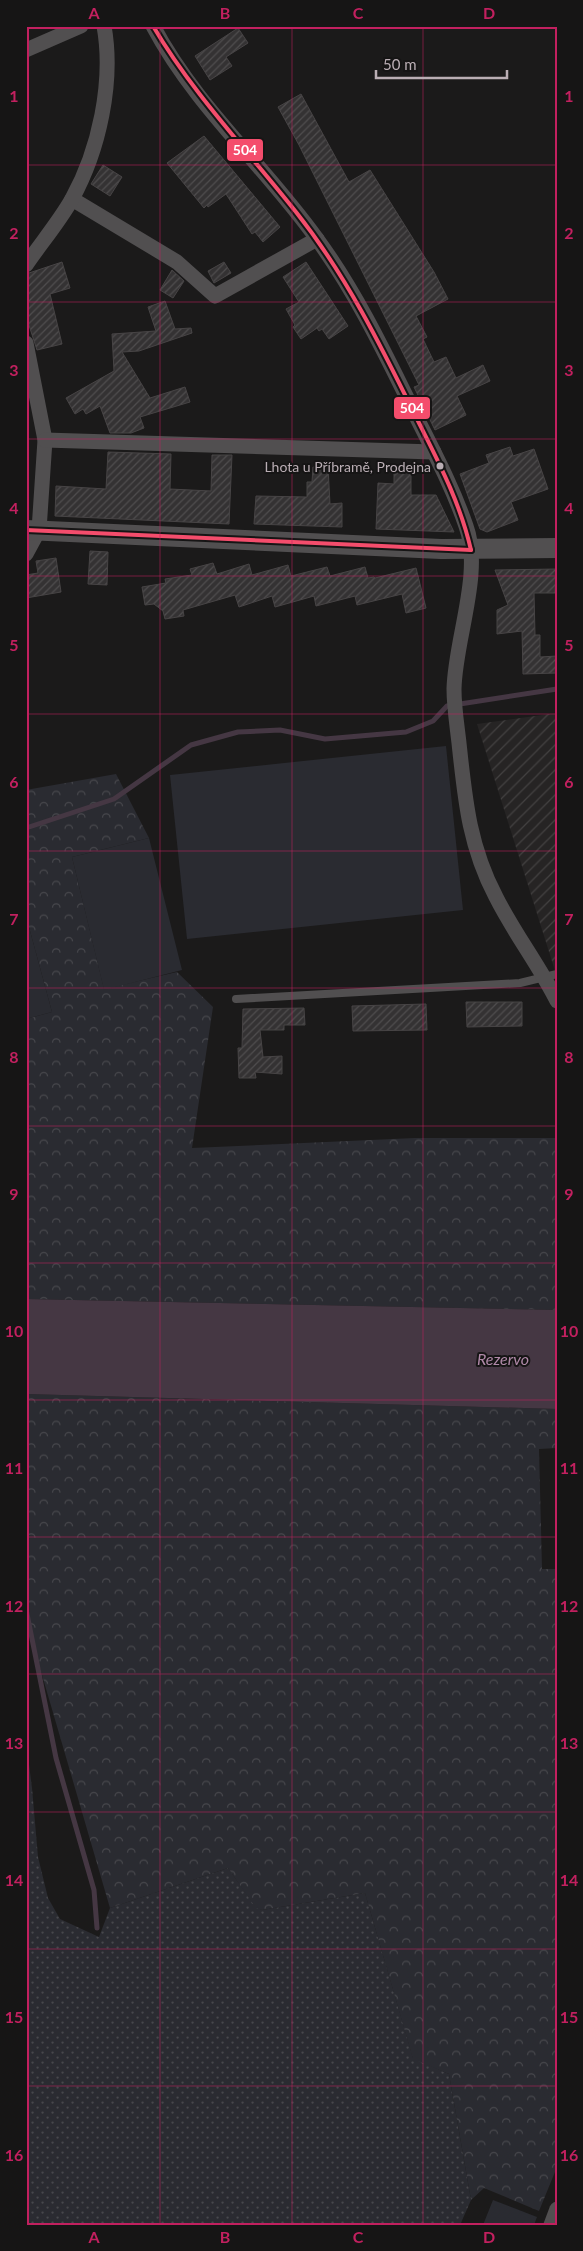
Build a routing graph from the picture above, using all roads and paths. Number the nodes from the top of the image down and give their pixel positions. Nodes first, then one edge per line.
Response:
1 (81, 26) edge
2 (104, 26) edge
3 (153, 26) edge
4 (26, 50) edge
5 (72, 199) junction
6 (317, 238) junction
7 (26, 265) edge
8 (26, 343) edge
9 (45, 440) junction
10 (434, 452) junction
11 (32, 530) edge
12 (557, 548) edge
13 (471, 550) junction
14 (26, 554) edge
15 (551, 976) edge
16 (236, 999) dead end
17 (557, 1001) edge
18 (557, 2209) edge
19 (551, 2225) edge

1 - 4 street
2 - 5 street
3 - 6 street
5 - 6 street
5 - 7 street
6 - 10 street
8 - 9 street
9 - 10 street
9 - 11 street
10 - 13 street
11 - 13 street
11 - 14 street
12 - 13 street
13 - 15 street
15 - 16 lane
15 - 17 street
18 - 19 street

